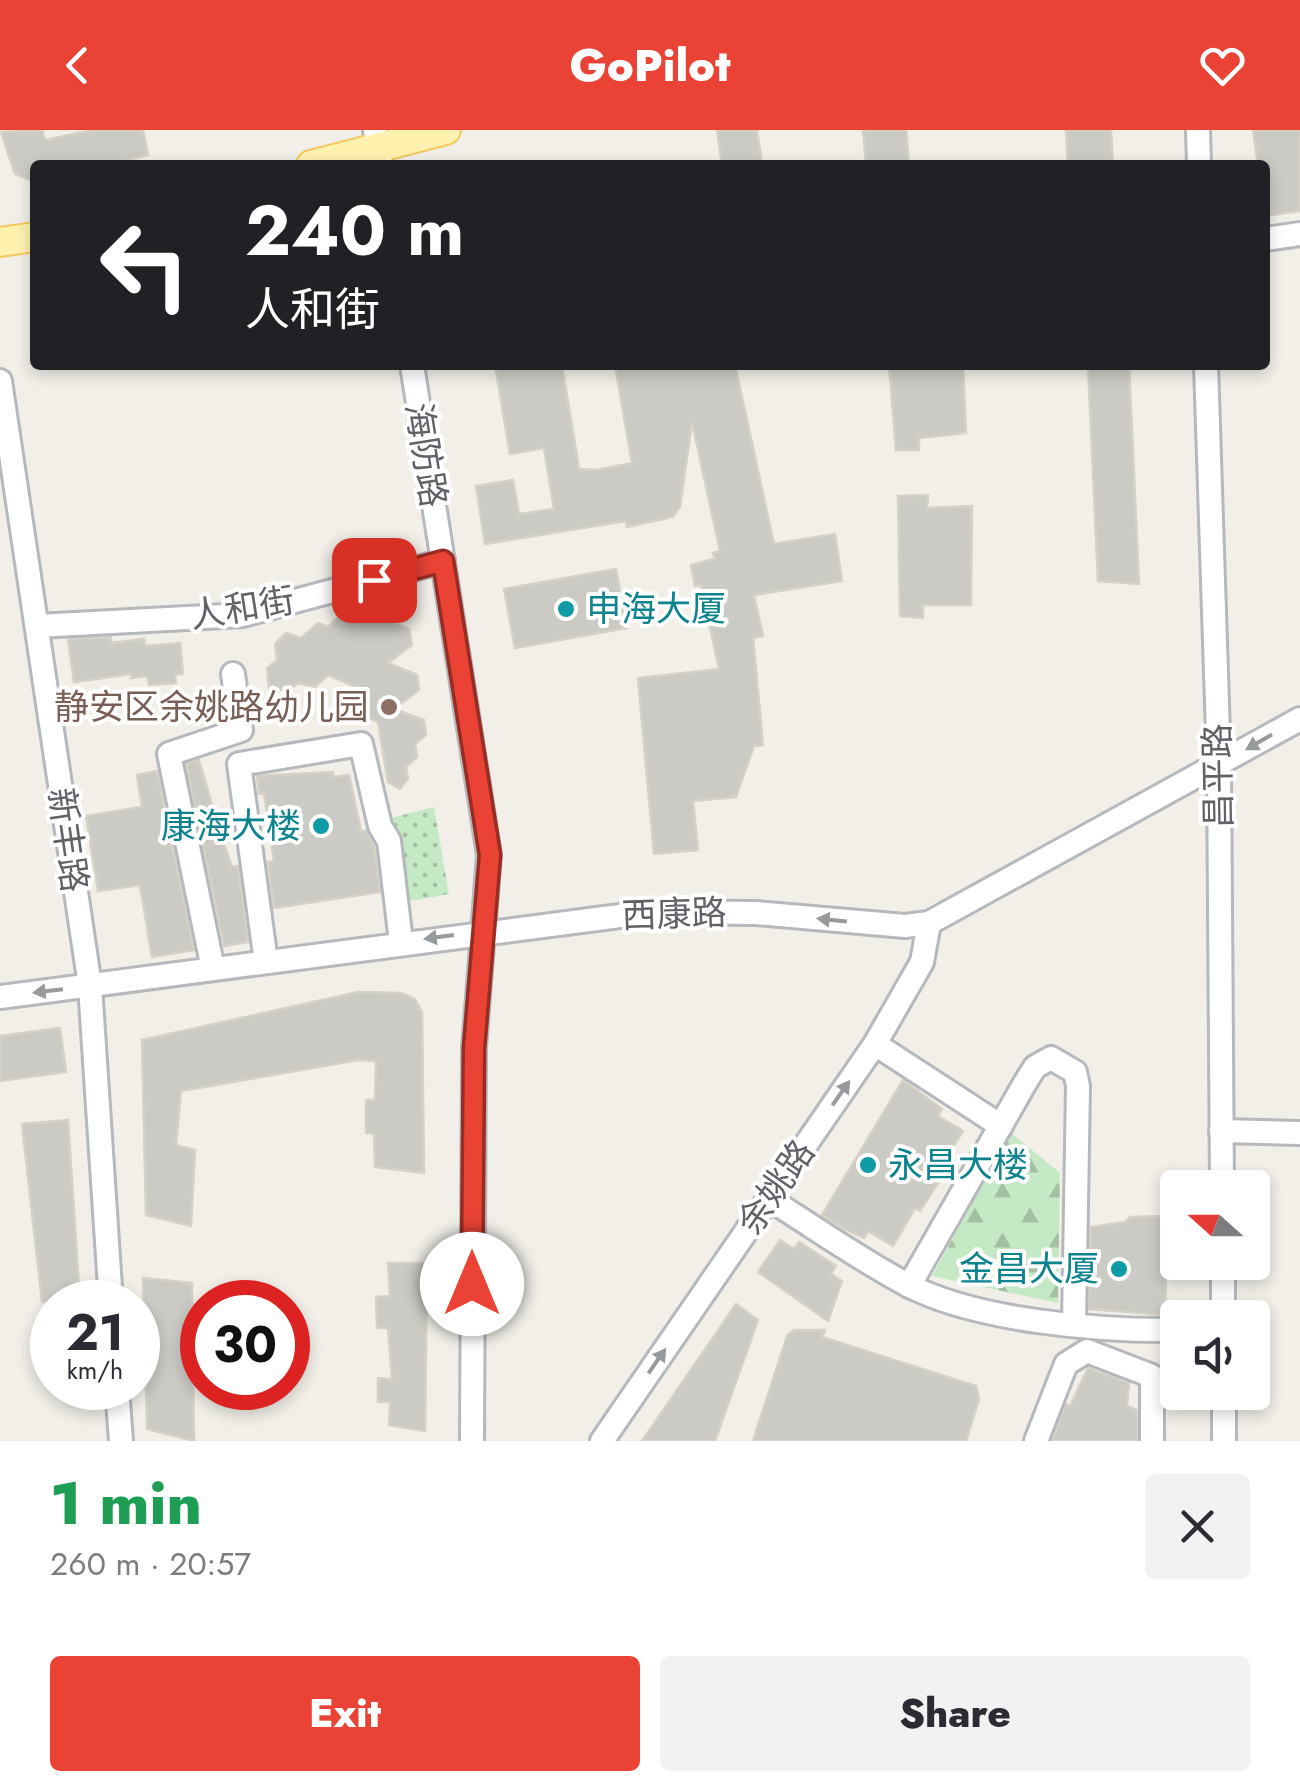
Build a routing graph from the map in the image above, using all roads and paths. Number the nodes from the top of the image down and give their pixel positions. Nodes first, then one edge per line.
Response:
1 (446, 130) edge
2 (1198, 130) edge
3 (378, 147) edge
4 (330, 160) edge
5 (1199, 160) edge
6 (1300, 234) edge
7 (30, 238) edge
8 (1270, 238) edge
9 (0, 242) edge
10 (413, 370) edge
11 (1206, 370) edge
12 (0, 380) edge
13 (443, 561) junction
14 (37, 626) junction
15 (233, 674) dead end
16 (1300, 718) edge
17 (1219, 765) junction
18 (929, 923) junction
19 (481, 930) junction
20 (401, 942) junction
21 (266, 962) junction
22 (212, 970) junction
23 (90, 986) junction
24 (0, 997) edge
25 (875, 1044) junction
26 (1001, 1126) junction
27 (1222, 1131) junction
28 (1300, 1133) edge
29 (1222, 1170) edge
30 (768, 1198) junction
31 (110, 1280) edge
32 (909, 1286) junction
33 (1074, 1324) junction
34 (1160, 1330) edge
35 (119, 1410) edge
36 (1224, 1410) edge
37 (121, 1441) edge
38 (472, 1441) edge
39 (602, 1441) edge
40 (1036, 1441) edge
41 (1152, 1441) edge
42 (1224, 1441) edge

1 - 3 main road
2 - 5 street
3 - 4 main road
6 - 8 street
7 - 9 main road
10 - 13 street, 海防路
11 - 17 street, 昌平路
12 - 14 street, 新丰路
13 - 14 street, 人和街
13 - 19 street, 海防路
14 - 23 street, 新丰路
15 - 22 street
16 -> 17 street, 西康路
17 - 18 street, 西康路
17 - 27 street, 昌平路
18 -> 19 street, 西康路
18 - 25 street, 余姚路
19 -> 20 street, 西康路
19 - 38 street, 海防路
20 - 21 street, 西康路
20 - 21 street
21 - 22 street, 西康路
22 - 23 street, 西康路
23 -> 24 street, 西康路
23 - 31 street, 新丰路
25 - 26 street
30 -> 25 street, 余姚路
26 - 32 street
26 - 33 street
27 - 28 street
27 - 29 street, 昌平路
30 - 32 street
39 -> 30 street, 余姚路
32 - 33 street
33 - 34 street
35 - 37 street
36 - 42 street
40 - 41 street

